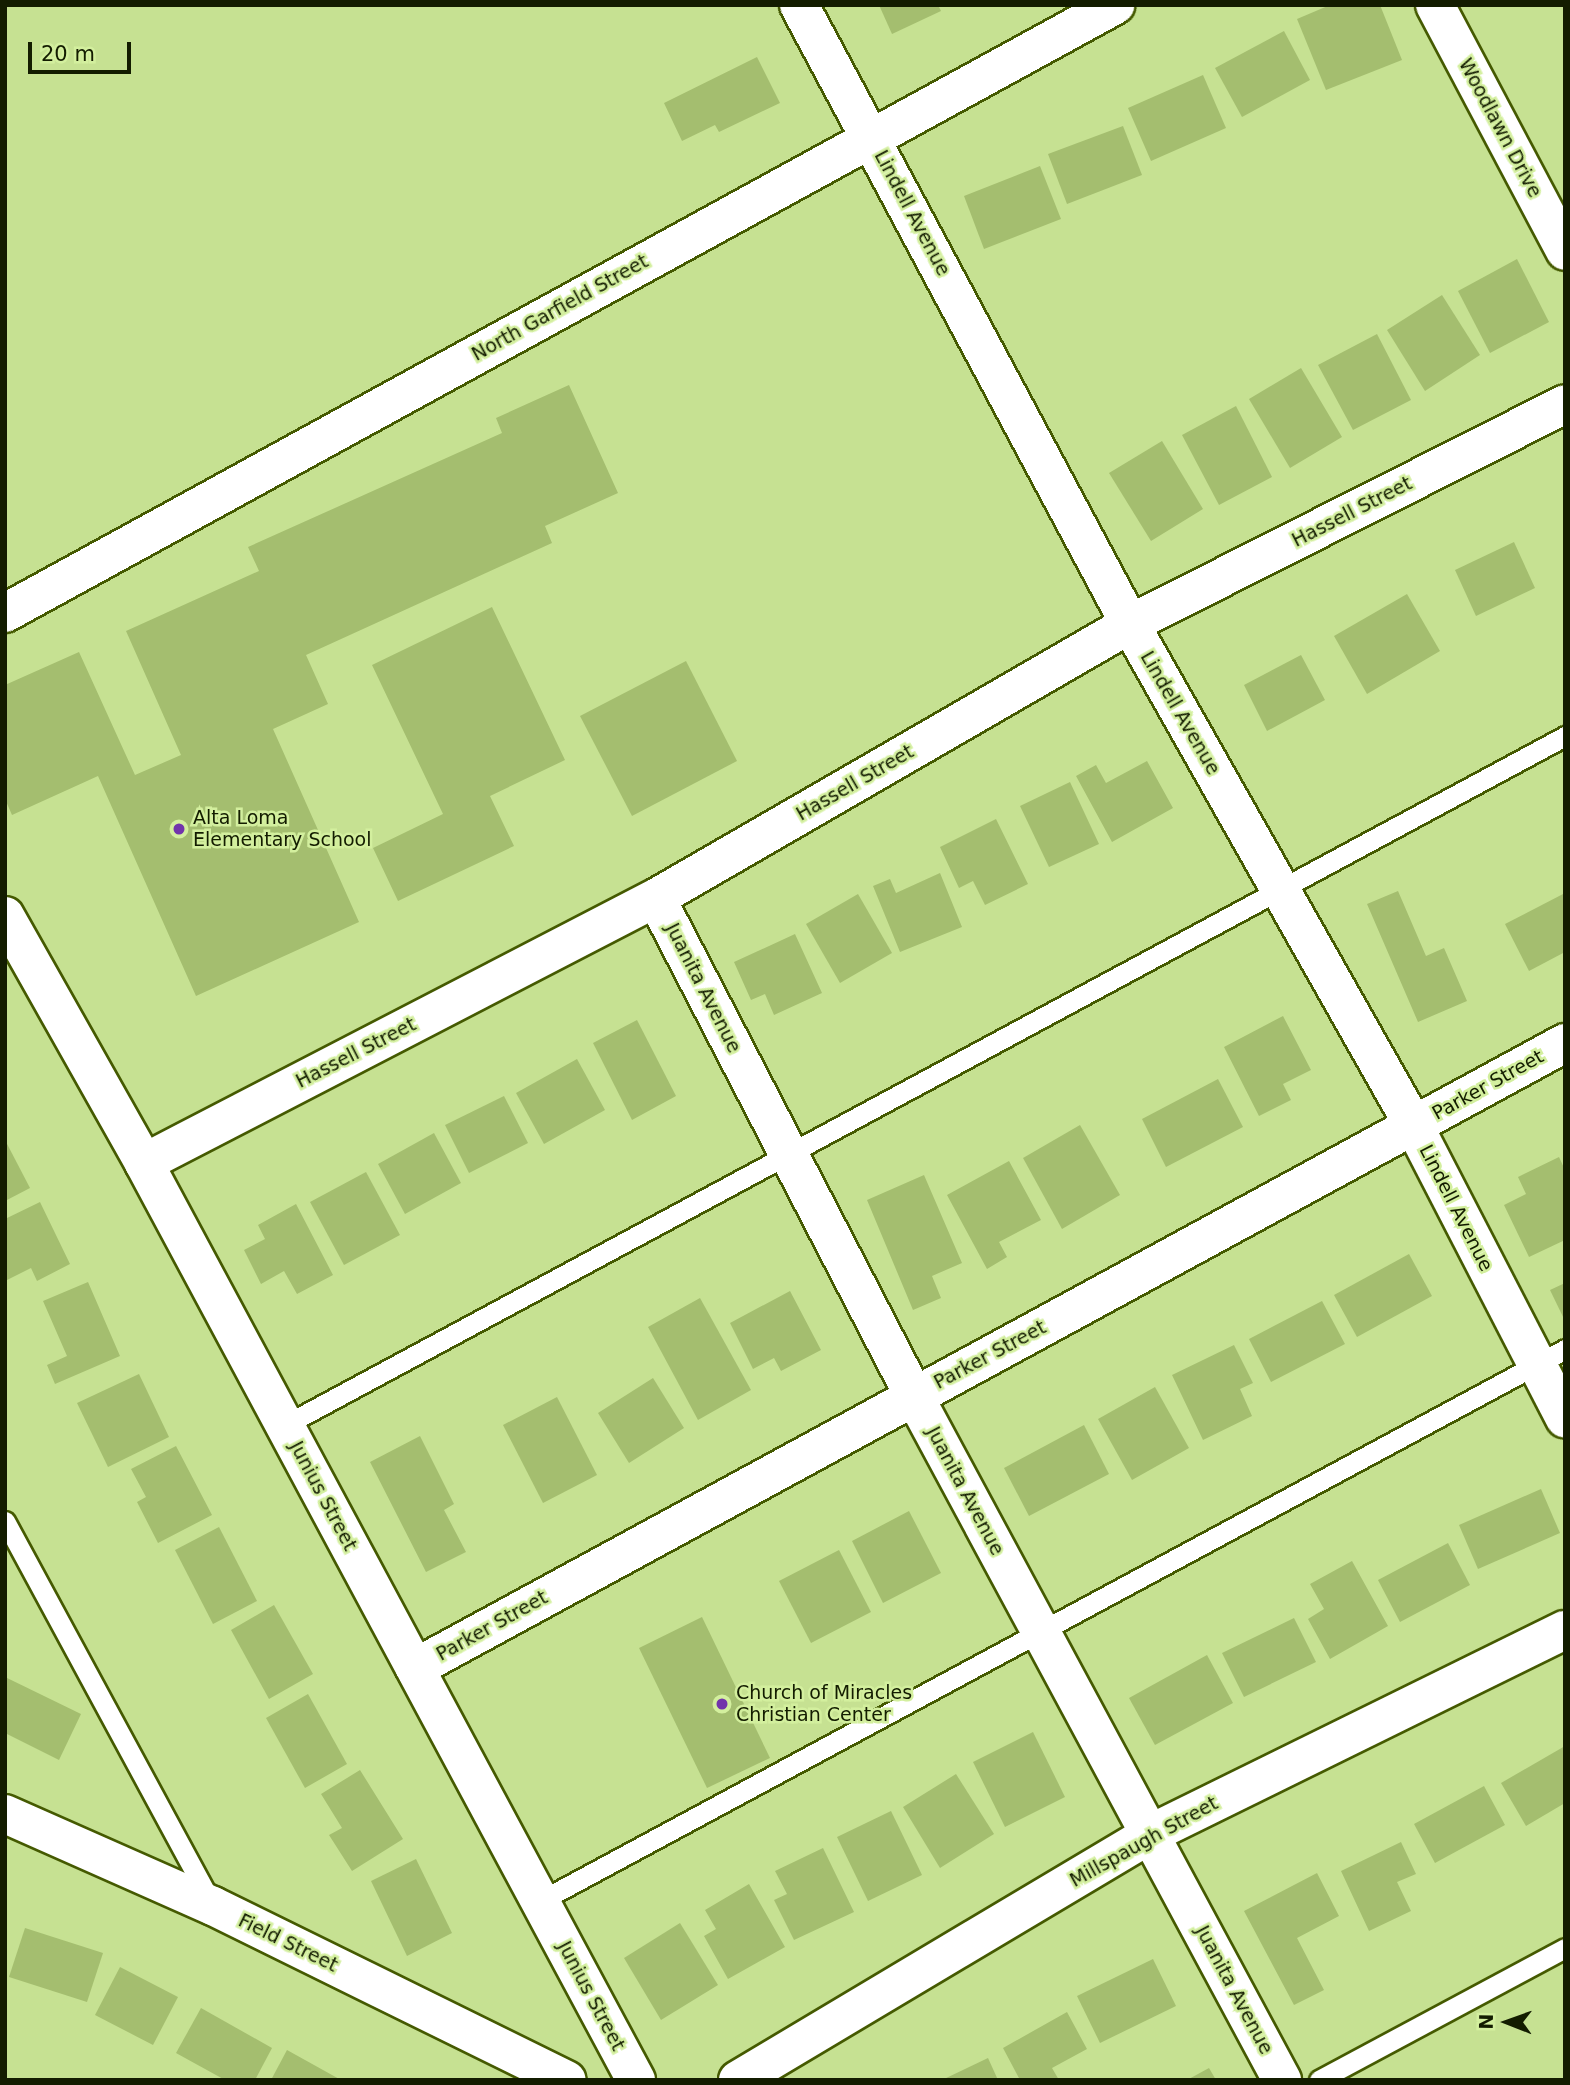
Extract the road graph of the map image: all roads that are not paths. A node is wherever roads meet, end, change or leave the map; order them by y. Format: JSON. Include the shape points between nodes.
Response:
{"nodes":[{"id":1,"x":799,"y":5,"type":"edge"},
{"id":2,"x":1115,"y":5,"type":"edge"},
{"id":3,"x":1435,"y":5,"type":"edge"},
{"id":4,"x":872,"y":137,"type":"junction"},
{"id":5,"x":1565,"y":251,"type":"edge"},
{"id":6,"x":1565,"y":404,"type":"edge"},
{"id":7,"x":5,"y":613,"type":"edge"},
{"id":8,"x":1130,"y":624,"type":"junction"},
{"id":9,"x":1565,"y":736,"type":"edge"},
{"id":10,"x":1280,"y":889,"type":"junction"},
{"id":11,"x":656,"y":898,"type":"junction"},
{"id":12,"x":5,"y":916,"type":"edge"},
{"id":13,"x":1565,"y":1043,"type":"edge"},
{"id":14,"x":1414,"y":1126,"type":"junction"},
{"id":15,"x":788,"y":1154,"type":"junction"},
{"id":16,"x":144,"y":1163,"type":"junction"},
{"id":17,"x":1551,"y":1357,"type":"edge"},
{"id":18,"x":914,"y":1396,"type":"junction"},
{"id":19,"x":1565,"y":1418,"type":"edge"},
{"id":20,"x":285,"y":1424,"type":"junction"},
{"id":21,"x":5,"y":1521,"type":"edge"},
{"id":22,"x":1565,"y":1630,"type":"edge"},
{"id":23,"x":1041,"y":1632,"type":"junction"},
{"id":24,"x":415,"y":1668,"type":"junction"},
{"id":25,"x":5,"y":1814,"type":"edge"},
{"id":26,"x":1150,"y":1834,"type":"junction"},
{"id":27,"x":540,"y":1901,"type":"junction"},
{"id":28,"x":213,"y":1906,"type":"junction"},
{"id":29,"x":1565,"y":1948,"type":"edge"},
{"id":30,"x":566,"y":2080,"type":"edge"},
{"id":31,"x":636,"y":2080,"type":"edge"},
{"id":32,"x":738,"y":2080,"type":"edge"},
{"id":33,"x":1282,"y":2080,"type":"edge"},
{"id":34,"x":1320,"y":2080,"type":"edge"}],
"edges":[{"from":1,"to":4,"type":"street","name":"Lindell Avenue"},
{"from":2,"to":4,"type":"street","name":"North Garfield Street"},
{"from":3,"to":5,"type":"street","name":"Woodlawn Drive"},
{"from":4,"to":7,"type":"street","name":"North Garfield Street"},
{"from":4,"to":8,"type":"street","name":"Lindell Avenue"},
{"from":6,"to":8,"type":"street","name":"Hassell Street"},
{"from":8,"to":10,"type":"street","name":"Lindell Avenue"},
{"from":8,"to":11,"type":"street","name":"Hassell Street"},
{"from":9,"to":10,"type":"lane"},
{"from":10,"to":14,"type":"street","name":"Lindell Avenue"},
{"from":10,"to":15,"type":"lane"},
{"from":11,"to":15,"type":"street","name":"Juanita Avenue"},
{"from":11,"to":16,"type":"street","name":"Hassell Street"},
{"from":12,"to":16,"type":"street","name":"Junius Street"},
{"from":13,"to":14,"type":"street","name":"Parker Street"},
{"from":14,"to":17,"type":"street","name":"Lindell Avenue"},
{"from":14,"to":18,"type":"street","name":"Parker Street"},
{"from":15,"to":18,"type":"street","name":"Juanita Avenue"},
{"from":15,"to":20,"type":"lane"},
{"from":16,"to":20,"type":"street","name":"Junius Street"},
{"from":17,"to":19,"type":"street","name":"Lindell Avenue"},
{"from":17,"to":23,"type":"lane"},
{"from":18,"to":23,"type":"street","name":"Juanita Avenue"},
{"from":18,"to":24,"type":"street","name":"Parker Street"},
{"from":20,"to":24,"type":"street","name":"Junius Street"},
{"from":21,"to":28,"type":"lane"},
{"from":22,"to":26,"type":"street","name":"Millspaugh Street"},
{"from":23,"to":26,"type":"street","name":"Juanita Avenue"},
{"from":23,"to":27,"type":"lane"},
{"from":24,"to":27,"type":"street","name":"Junius Street"},
{"from":25,"to":28,"type":"street","name":"Field Street"},
{"from":26,"to":32,"type":"street","name":"Millspaugh Street"},
{"from":26,"to":33,"type":"street","name":"Juanita Avenue"},
{"from":27,"to":31,"type":"street","name":"Junius Street"},
{"from":28,"to":30,"type":"street","name":"Field Street"},
{"from":29,"to":34,"type":"lane"}]}
